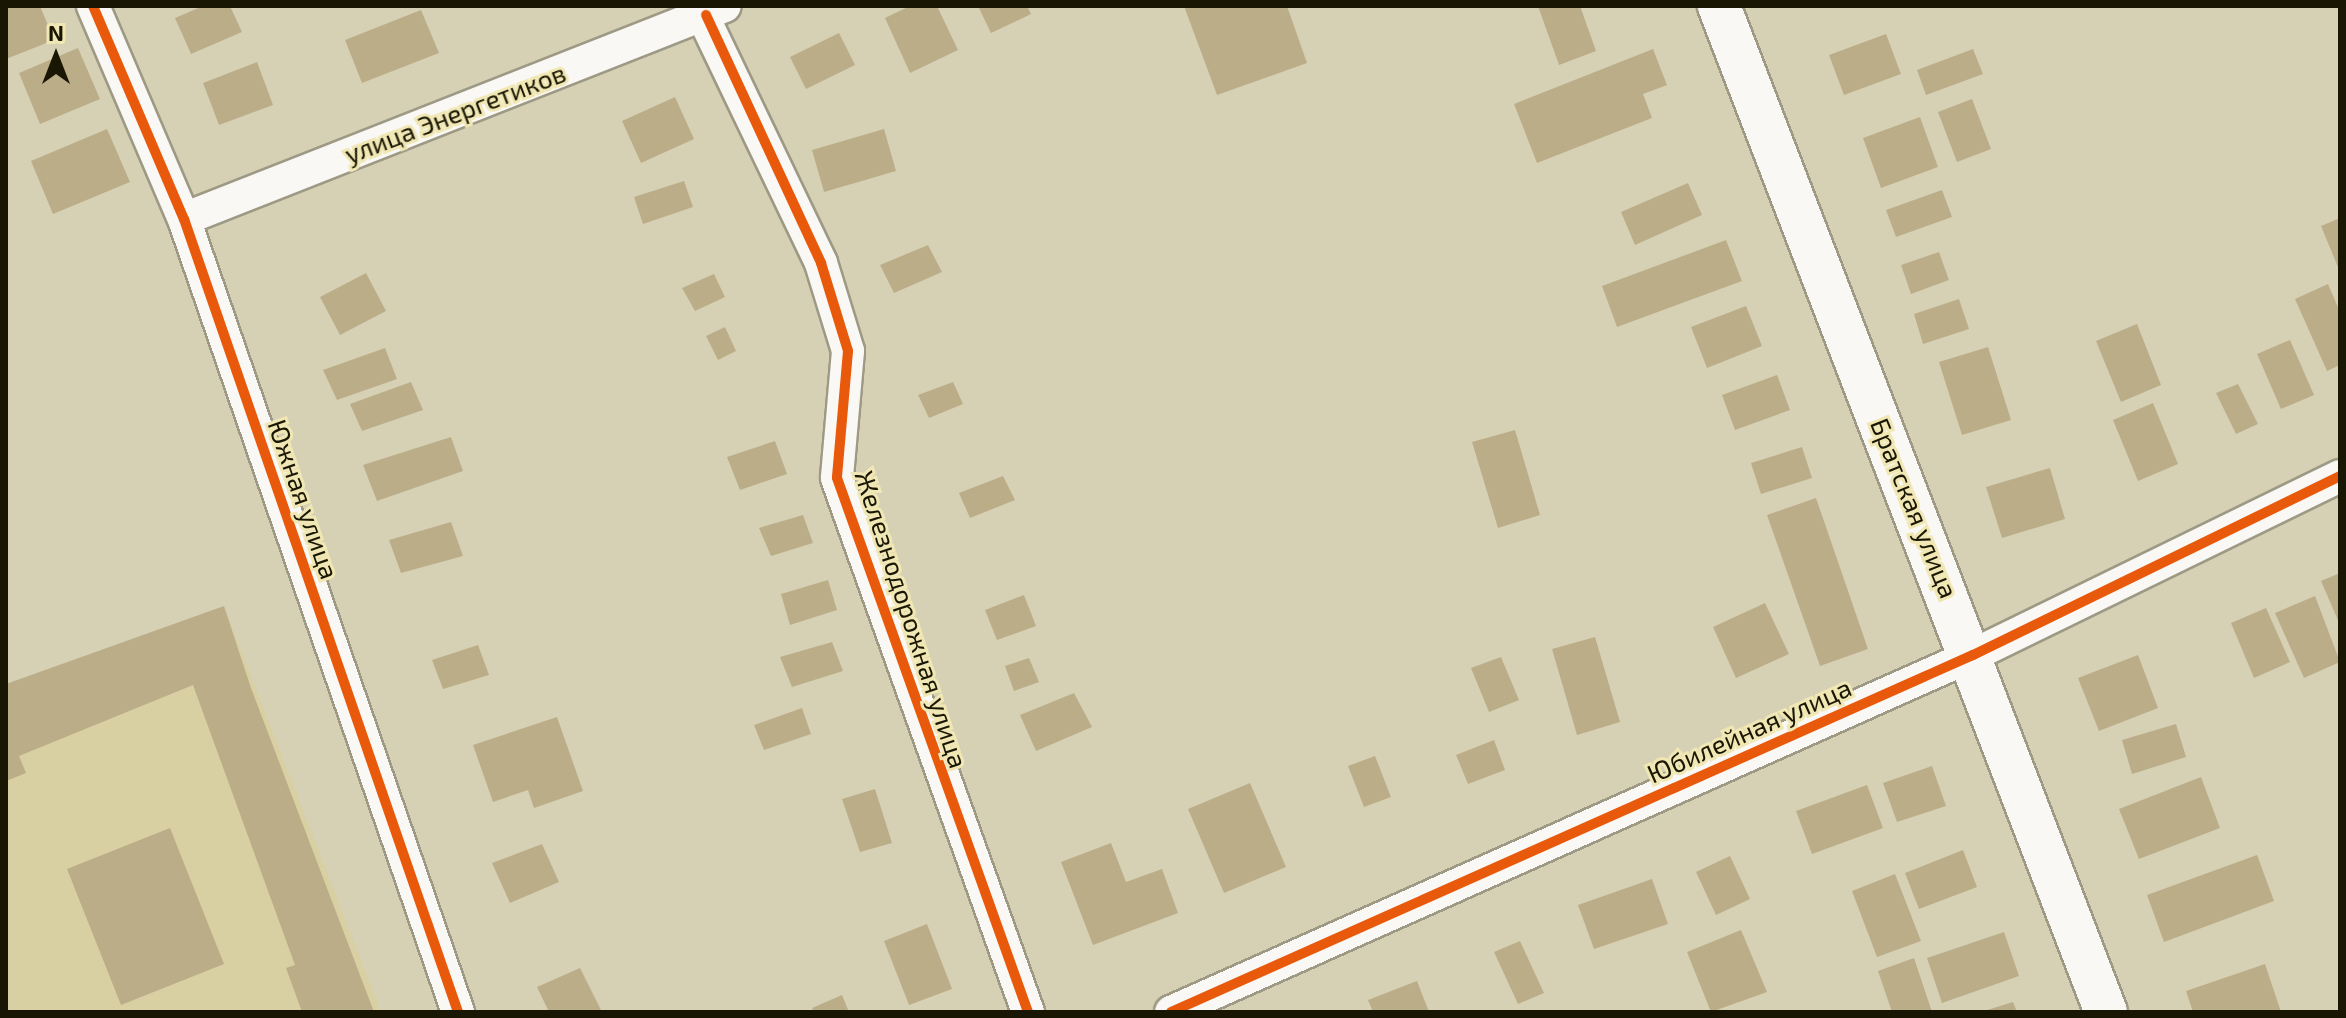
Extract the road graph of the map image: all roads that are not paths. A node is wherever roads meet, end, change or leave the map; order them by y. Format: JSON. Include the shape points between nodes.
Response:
{"nodes":[{"id":1,"x":93,"y":6,"type":"edge"},
{"id":2,"x":1719,"y":6,"type":"edge"},
{"id":3,"x":710,"y":9,"type":"edge"},
{"id":4,"x":184,"y":219,"type":"junction"},
{"id":5,"x":2340,"y":476,"type":"edge"},
{"id":6,"x":1973,"y":655,"type":"junction"},
{"id":7,"x":458,"y":1012,"type":"edge"},
{"id":8,"x":1028,"y":1012,"type":"edge"},
{"id":9,"x":1171,"y":1012,"type":"edge"},
{"id":10,"x":2106,"y":1012,"type":"edge"}],
"edges":[{"from":1,"to":4,"type":"street","name":"Южная улица"},
{"from":2,"to":6,"type":"main road","name":"Братская улица"},
{"from":3,"to":4,"type":"street","name":"улица Энергетиков"},
{"from":3,"to":8,"type":"street","name":"Железнодорожная улица","via":[[821,263],[848,351],[837,478]]},
{"from":4,"to":7,"type":"street","name":"Южная улица"},
{"from":5,"to":6,"type":"street","name":"Юбилейная улица"},
{"from":6,"to":9,"type":"street","name":"Юбилейная улица"},
{"from":6,"to":10,"type":"main road","name":"Братская улица"}]}
